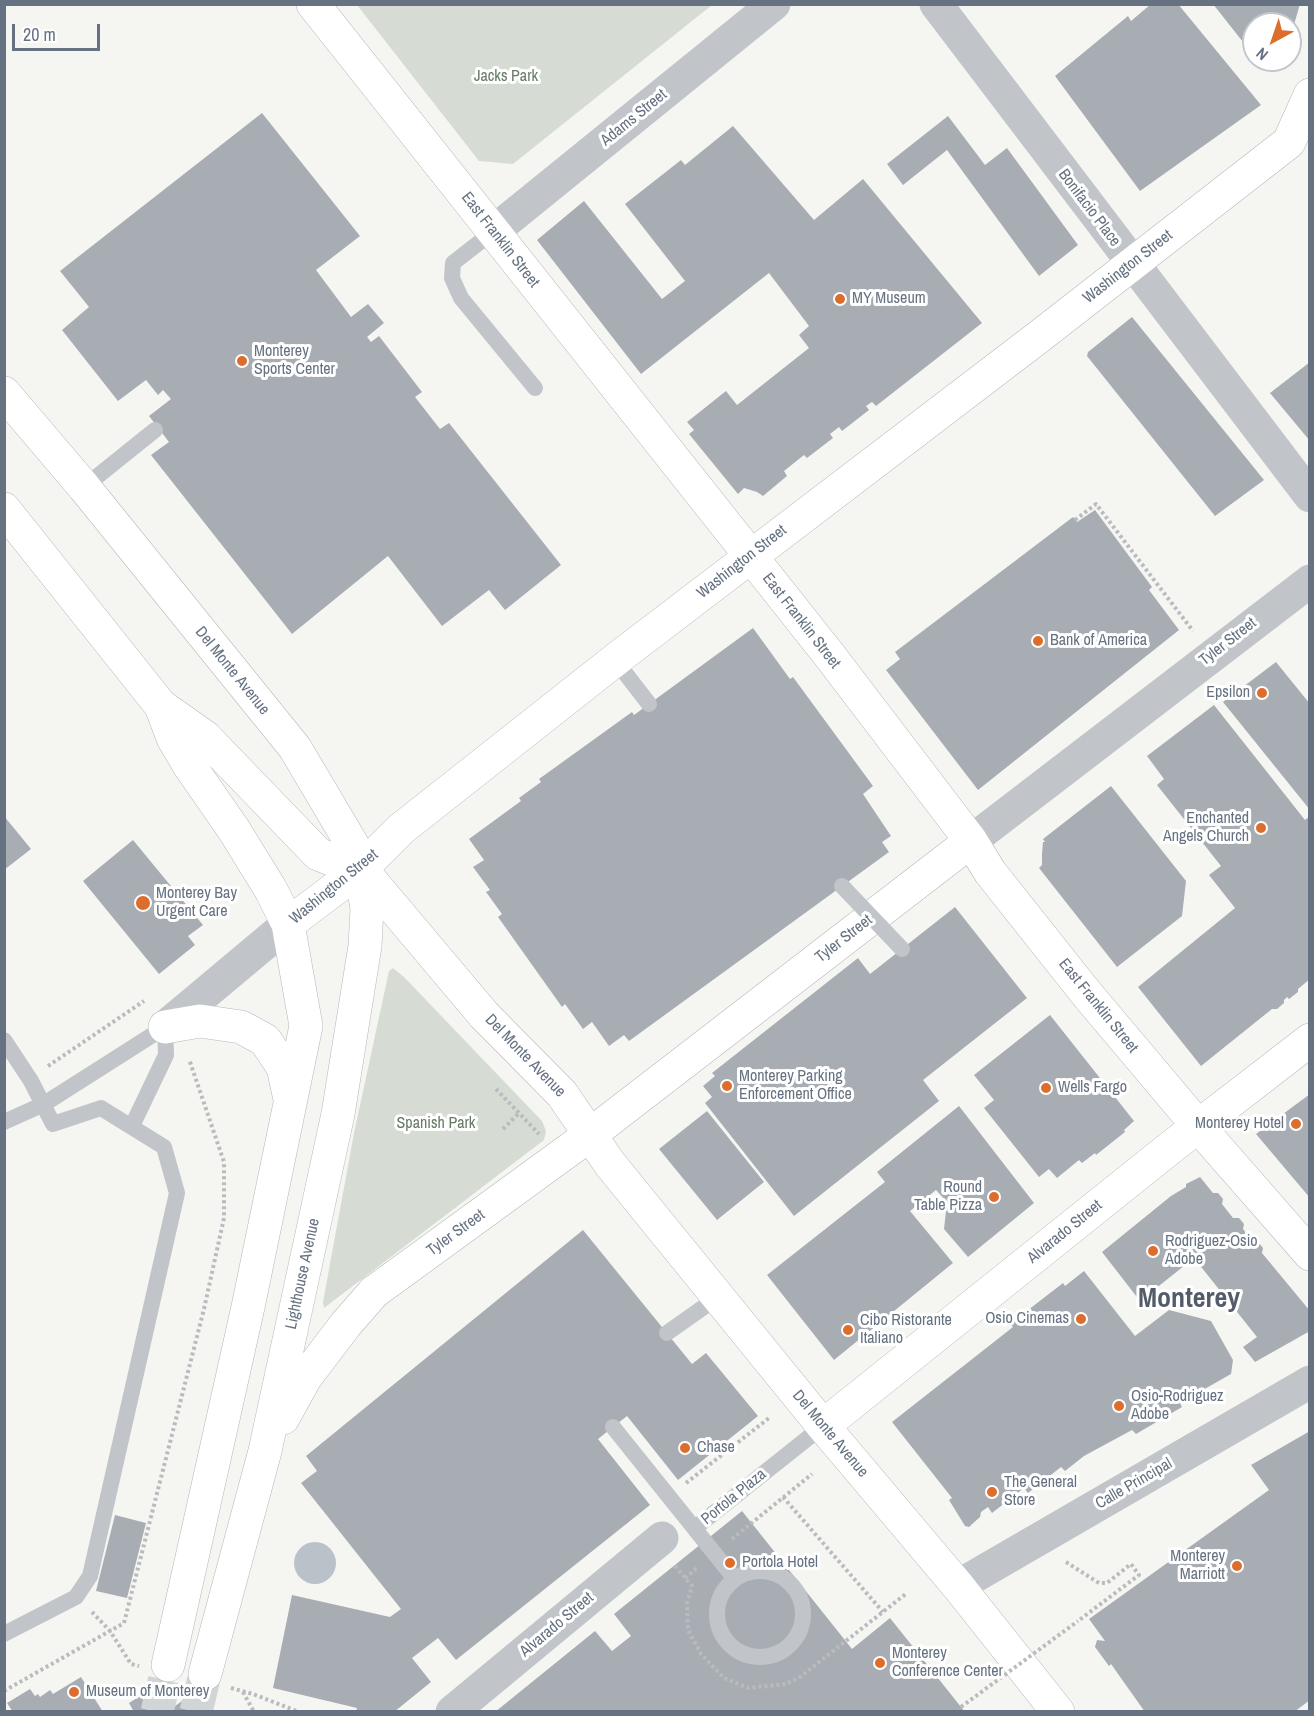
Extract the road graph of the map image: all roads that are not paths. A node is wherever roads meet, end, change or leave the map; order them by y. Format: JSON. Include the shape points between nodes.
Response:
{"nodes":[{"id":1,"x":312,"y":4,"type":"edge"},
{"id":2,"x":774,"y":4,"type":"edge"},
{"id":3,"x":936,"y":4,"type":"edge"},
{"id":4,"x":1310,"y":95,"type":"edge"},
{"id":5,"x":494,"y":231,"type":"junction"},
{"id":6,"x":1132,"y":264,"type":"junction"},
{"id":7,"x":535,"y":388,"type":"dead end"},
{"id":8,"x":4,"y":393,"type":"edge"},
{"id":9,"x":155,"y":430,"type":"dead end"},
{"id":10,"x":84,"y":487,"type":"junction"},
{"id":11,"x":1310,"y":496,"type":"edge"},
{"id":12,"x":4,"y":509,"type":"edge"},
{"id":13,"x":750,"y":556,"type":"junction"},
{"id":14,"x":1310,"y":581,"type":"edge"},
{"id":15,"x":615,"y":660,"type":"junction"},
{"id":16,"x":649,"y":704,"type":"dead end"},
{"id":17,"x":161,"y":706,"type":"junction"},
{"id":18,"x":971,"y":841,"type":"junction"},
{"id":19,"x":361,"y":869,"type":"junction"},
{"id":20,"x":842,"y":886,"type":"dead end"},
{"id":21,"x":288,"y":924,"type":"junction"},
{"id":22,"x":902,"y":949,"type":"dead end"},
{"id":23,"x":165,"y":1026,"type":"junction"},
{"id":24,"x":4,"y":1040,"type":"edge"},
{"id":25,"x":1310,"y":1040,"type":"edge"},
{"id":26,"x":290,"y":1100,"type":"junction"},
{"id":27,"x":44,"y":1104,"type":"junction"},
{"id":28,"x":4,"y":1122,"type":"edge"},
{"id":29,"x":132,"y":1125,"type":"junction"},
{"id":30,"x":1198,"y":1126,"type":"junction"},
{"id":31,"x":591,"y":1134,"type":"junction"},
{"id":32,"x":1310,"y":1254,"type":"edge"},
{"id":33,"x":718,"y":1297,"type":"junction"},
{"id":34,"x":667,"y":1333,"type":"dead end"},
{"id":35,"x":1310,"y":1382,"type":"edge"},
{"id":36,"x":822,"y":1426,"type":"junction"},
{"id":37,"x":613,"y":1427,"type":"dead end"},
{"id":38,"x":265,"y":1451,"type":"junction"},
{"id":39,"x":695,"y":1528,"type":"junction"},
{"id":40,"x":659,"y":1540,"type":"road end"},
{"id":41,"x":735,"y":1579,"type":"junction"},
{"id":42,"x":957,"y":1586,"type":"junction"},
{"id":43,"x":4,"y":1634,"type":"edge"},
{"id":44,"x":168,"y":1665,"type":"tunnel mouth"},
{"id":45,"x":204,"y":1674,"type":"tunnel mouth"},
{"id":46,"x":452,"y":1712,"type":"edge"},
{"id":47,"x":1058,"y":1712,"type":"edge"}],
"edges":[{"from":1,"to":5,"type":"main road","name":"East Franklin Street"},
{"from":2,"to":5,"type":"street","name":"Adams Street"},
{"from":3,"to":6,"type":"street","name":"Bonifacio Place"},
{"from":4,"to":6,"type":"main road","name":"Washington Street","via":[[1289,142]]},
{"from":5,"to":7,"type":"lane","via":[[453,263],[452,278],[461,298]]},
{"from":5,"to":13,"type":"main road","name":"East Franklin Street"},
{"from":6,"to":11,"type":"street","name":"Bonifacio Place"},
{"from":6,"to":13,"type":"main road","name":"Washington Street"},
{"from":8,"to":10,"type":"main road","name":"Del Monte Avenue"},
{"from":9,"to":10,"type":"lane"},
{"from":10,"to":19,"type":"main road","name":"Del Monte Avenue","via":[[295,748],[344,828]]},
{"from":12,"to":17,"type":"main road"},
{"from":13,"to":15,"type":"main road","name":"Washington Street"},
{"from":13,"to":18,"type":"main road","name":"East Franklin Street"},
{"from":14,"to":18,"type":"street","name":"Tyler Street"},
{"from":15,"to":16,"type":"lane"},
{"from":15,"to":19,"type":"main road","name":"Washington Street","via":[[400,829]]},
{"from":17,"to":19,"type":"main road","via":[[205,737],[318,854]]},
{"from":17,"to":21,"type":"main road","via":[[173,738],[241,840]]},
{"from":18,"to":30,"type":"main road","name":"East Franklin Street","via":[[997,881],[1086,993]]},
{"from":18,"to":31,"type":"main road","name":"Tyler Street"},
{"from":19,"to":21,"type":"main road","name":"Washington Street"},
{"from":19,"to":31,"type":"main road","name":"Del Monte Avenue","via":[[484,1015],[562,1094]]},
{"from":19,"to":38,"type":"main road","name":"Lighthouse Avenue","via":[[367,909],[365,946],[338,1114]]},
{"from":20,"to":22,"type":"lane","bridge":true},
{"from":21,"to":23,"type":"street","name":"Washington Street"},
{"from":21,"to":26,"type":"main road","via":[[306,1026]]},
{"from":23,"to":26,"type":"main road","via":[[200,1021],[241,1027],[265,1040],[284,1067]]},
{"from":23,"to":27,"type":"lane"},
{"from":23,"to":29,"type":"lane","via":[[166,1055]]},
{"from":24,"to":27,"type":"lane"},
{"from":25,"to":30,"type":"main road","name":"Alvarado Street"},
{"from":26,"to":44,"type":"main road","via":[[244,1328]]},
{"from":27,"to":28,"type":"lane"},
{"from":27,"to":29,"type":"lane","via":[[53,1124],[101,1108]]},
{"from":29,"to":43,"type":"lane","via":[[164,1147],[177,1193],[90,1576],[76,1597]]},
{"from":30,"to":32,"type":"main road","name":"East Franklin Street"},
{"from":30,"to":36,"type":"main road","name":"Alvarado Street"},
{"from":31,"to":33,"type":"main road","name":"Del Monte Avenue","via":[[610,1164]]},
{"from":31,"to":38,"type":"main road","name":"Tyler Street","via":[[374,1292],[305,1378]]},
{"from":33,"to":34,"type":"lane"},
{"from":33,"to":36,"type":"main road","name":"Del Monte Avenue"},
{"from":35,"to":42,"type":"street","name":"Calle Principal"},
{"from":36,"to":39,"type":"lane","name":"Portola Plaza"},
{"from":36,"to":42,"type":"main road","name":"Del Monte Avenue"},
{"from":37,"to":39,"type":"lane"},
{"from":38,"to":45,"type":"main road","name":"Lighthouse Avenue"},
{"from":39,"to":41,"type":"lane","name":"Portola Plaza"},
{"from":40,"to":46,"type":"street","name":"Alvarado Street"},
{"from":41,"to":41,"type":"lane","via":[[725,1588],[716,1615],[726,1641],[735,1650],[753,1657],[772,1656],[784,1650],[794,1641],[803,1618],[797,1592],[787,1581],[762,1571]]},
{"from":42,"to":47,"type":"main road","name":"Del Monte Avenue"}]}
